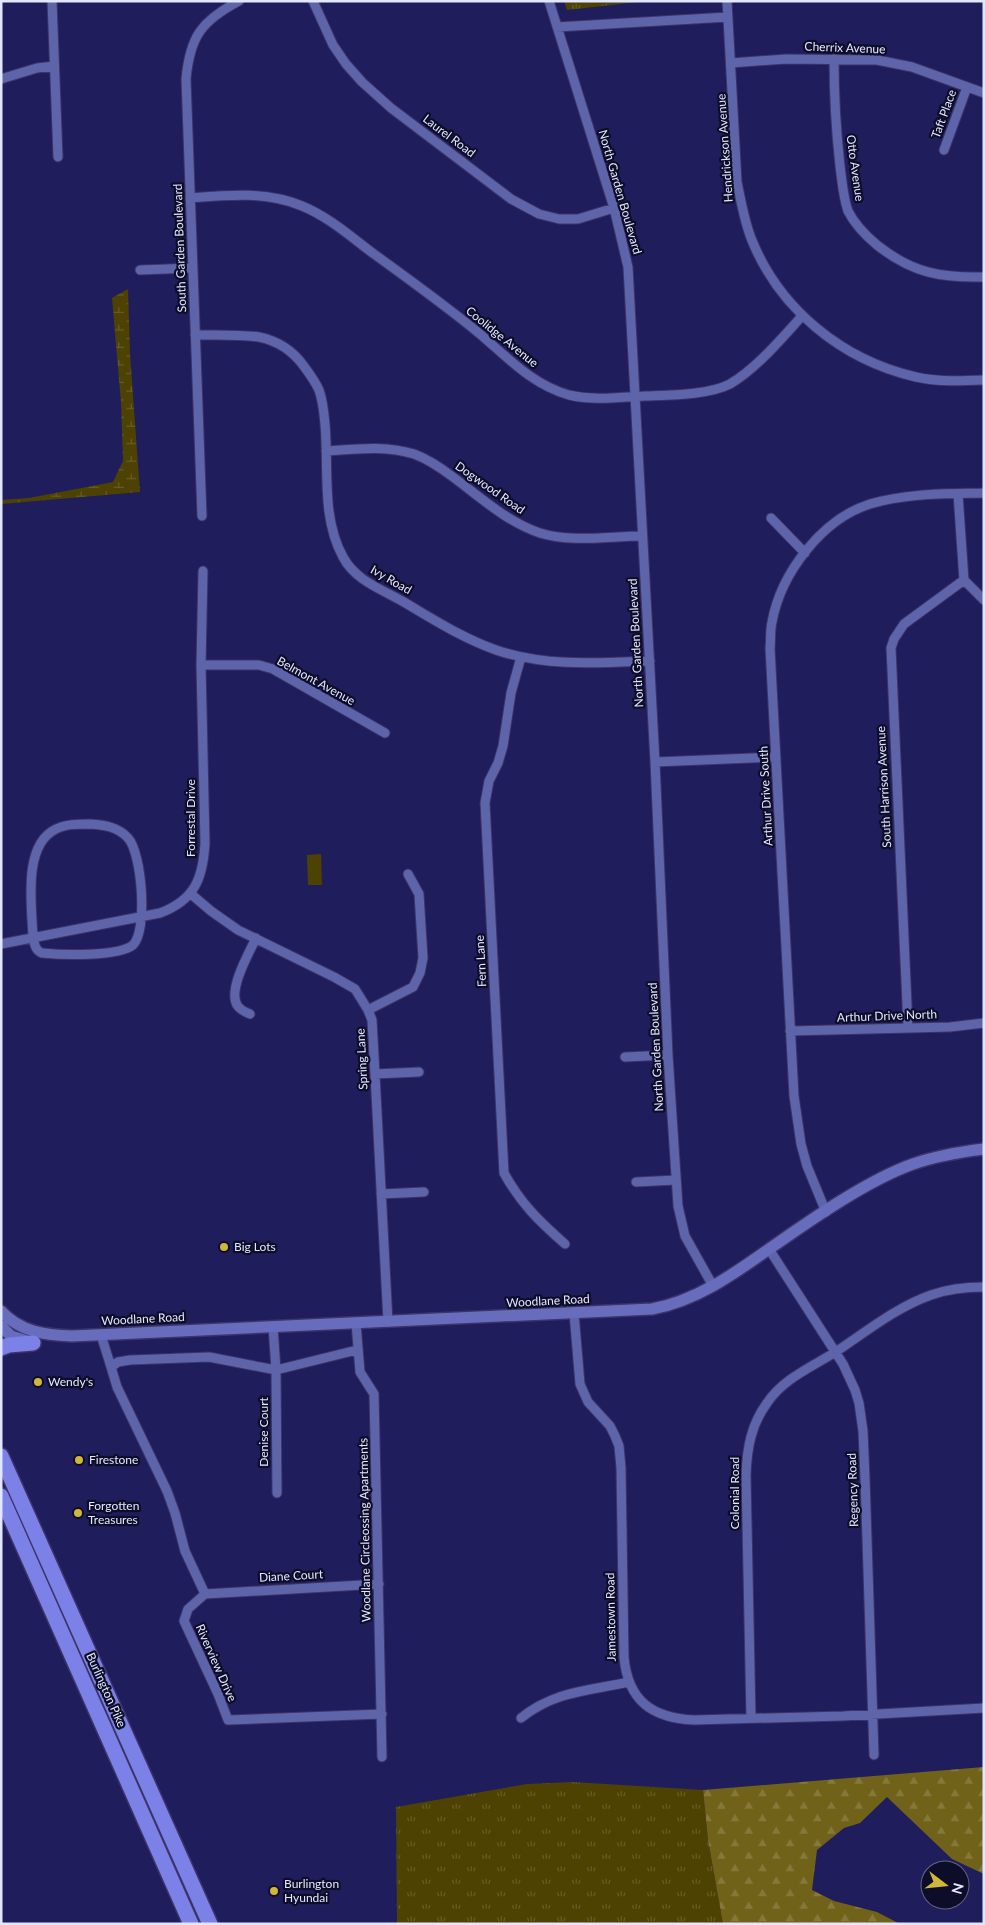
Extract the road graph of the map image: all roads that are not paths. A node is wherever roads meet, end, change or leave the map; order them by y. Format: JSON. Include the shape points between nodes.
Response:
{"nodes":[{"id":1,"x":52,"y":1,"type":"edge"},
{"id":2,"x":239,"y":1,"type":"edge"},
{"id":3,"x":313,"y":1,"type":"edge"},
{"id":4,"x":549,"y":1,"type":"edge"},
{"id":5,"x":727,"y":1,"type":"edge"},
{"id":6,"x":728,"y":17,"type":"junction"},
{"id":7,"x":558,"y":26,"type":"junction"},
{"id":8,"x":834,"y":59,"type":"junction"},
{"id":9,"x":731,"y":63,"type":"junction"},
{"id":10,"x":54,"y":66,"type":"junction"},
{"id":11,"x":1,"y":79,"type":"edge"},
{"id":12,"x":967,"y":87,"type":"junction"},
{"id":13,"x":984,"y":93,"type":"edge"},
{"id":14,"x":944,"y":150,"type":"dead end"},
{"id":15,"x":58,"y":157,"type":"dead end"},
{"id":16,"x":190,"y":198,"type":"junction"},
{"id":17,"x":614,"y":208,"type":"junction"},
{"id":18,"x":193,"y":268,"type":"junction"},
{"id":19,"x":140,"y":270,"type":"dead end"},
{"id":20,"x":984,"y":277,"type":"edge"},
{"id":21,"x":802,"y":316,"type":"junction"},
{"id":22,"x":195,"y":335,"type":"junction"},
{"id":23,"x":984,"y":380,"type":"edge"},
{"id":24,"x":635,"y":397,"type":"junction"},
{"id":25,"x":326,"y":451,"type":"junction"},
{"id":26,"x":984,"y":493,"type":"edge"},
{"id":27,"x":958,"y":494,"type":"junction"},
{"id":28,"x":202,"y":516,"type":"dead end"},
{"id":29,"x":771,"y":518,"type":"dead end"},
{"id":30,"x":642,"y":536,"type":"junction"},
{"id":31,"x":805,"y":553,"type":"junction"},
{"id":32,"x":203,"y":571,"type":"dead end"},
{"id":33,"x":964,"y":580,"type":"junction"},
{"id":34,"x":984,"y":600,"type":"edge"},
{"id":35,"x":522,"y":657,"type":"junction"},
{"id":36,"x":650,"y":661,"type":"junction"},
{"id":37,"x":201,"y":666,"type":"junction"},
{"id":38,"x":385,"y":733,"type":"dead end"},
{"id":39,"x":776,"y":756,"type":"junction"},
{"id":40,"x":655,"y":762,"type":"junction"},
{"id":41,"x":408,"y":874,"type":"dead end"},
{"id":42,"x":191,"y":894,"type":"junction"},
{"id":43,"x":142,"y":917,"type":"junction"},
{"id":44,"x":33,"y":938,"type":"junction"},
{"id":45,"x":256,"y":938,"type":"junction"},
{"id":46,"x":1,"y":944,"type":"edge"},
{"id":47,"x":368,"y":1010,"type":"junction"},
{"id":48,"x":250,"y":1014,"type":"dead end"},
{"id":49,"x":984,"y":1023,"type":"edge"},
{"id":50,"x":908,"y":1027,"type":"junction"},
{"id":51,"x":790,"y":1031,"type":"junction"},
{"id":52,"x":668,"y":1055,"type":"junction"},
{"id":53,"x":625,"y":1056,"type":"dead end"},
{"id":54,"x":419,"y":1072,"type":"dead end"},
{"id":55,"x":375,"y":1074,"type":"junction"},
{"id":56,"x":984,"y":1149,"type":"edge"},
{"id":57,"x":676,"y":1180,"type":"junction"},
{"id":58,"x":636,"y":1182,"type":"dead end"},
{"id":59,"x":424,"y":1192,"type":"dead end"},
{"id":60,"x":381,"y":1194,"type":"junction"},
{"id":61,"x":826,"y":1212,"type":"junction"},
{"id":62,"x":565,"y":1244,"type":"dead end"},
{"id":63,"x":769,"y":1249,"type":"junction"},
{"id":64,"x":712,"y":1286,"type":"junction"},
{"id":65,"x":984,"y":1287,"type":"edge"},
{"id":66,"x":1,"y":1311,"type":"edge"},
{"id":67,"x":574,"y":1313,"type":"junction"},
{"id":68,"x":388,"y":1322,"type":"junction"},
{"id":69,"x":356,"y":1323,"type":"junction"},
{"id":70,"x":1,"y":1326,"type":"edge"},
{"id":71,"x":273,"y":1327,"type":"junction"},
{"id":72,"x":101,"y":1335,"type":"junction"},
{"id":73,"x":72,"y":1336,"type":"junction"},
{"id":74,"x":33,"y":1343,"type":"junction"},
{"id":75,"x":1,"y":1348,"type":"edge"},
{"id":76,"x":357,"y":1350,"type":"junction"},
{"id":77,"x":835,"y":1352,"type":"junction"},
{"id":78,"x":111,"y":1367,"type":"junction"},
{"id":79,"x":276,"y":1370,"type":"junction"},
{"id":80,"x":1,"y":1456,"type":"edge"},
{"id":81,"x":277,"y":1493,"type":"dead end"},
{"id":82,"x":1,"y":1496,"type":"edge"},
{"id":83,"x":379,"y":1584,"type":"junction"},
{"id":84,"x":205,"y":1594,"type":"junction"},
{"id":85,"x":629,"y":1682,"type":"junction"},
{"id":86,"x":984,"y":1708,"type":"edge"},
{"id":87,"x":873,"y":1713,"type":"junction"},
{"id":88,"x":382,"y":1714,"type":"junction"},
{"id":89,"x":521,"y":1718,"type":"dead end"},
{"id":90,"x":751,"y":1718,"type":"junction"},
{"id":91,"x":874,"y":1755,"type":"dead end"},
{"id":92,"x":382,"y":1757,"type":"dead end"},
{"id":93,"x":191,"y":1924,"type":"edge"},
{"id":94,"x":210,"y":1924,"type":"edge"}],
"edges":[{"from":1,"to":10,"type":"street"},
{"from":2,"to":16,"type":"street","name":"South Garden Boulevard","via":[[204,26],[188,59]]},
{"from":3,"to":17,"type":"street","name":"Laurel Road","via":[[333,45],[362,82],[511,200],[558,219],[578,219]]},
{"from":4,"to":7,"type":"street","name":"North Garden Boulevard"},
{"from":5,"to":6,"type":"street","name":"Hendrickson Avenue"},
{"from":6,"to":7,"type":"street"},
{"from":6,"to":9,"type":"street","name":"Hendrickson Avenue"},
{"from":7,"to":17,"type":"street","name":"North Garden Boulevard"},
{"from":8,"to":9,"type":"street","name":"Cherrix Avenue"},
{"from":8,"to":12,"type":"street","name":"Cherrix Avenue","via":[[895,63]]},
{"from":8,"to":20,"type":"street","name":"Otto Avenue","via":[[834,104],[840,164],[845,203],[853,220],[888,254],[915,269],[944,277]]},
{"from":9,"to":21,"type":"street","name":"Hendrickson Avenue","via":[[742,208],[762,261],[774,282]]},
{"from":10,"to":11,"type":"street"},
{"from":10,"to":15,"type":"street"},
{"from":12,"to":13,"type":"street","name":"Cherrix Avenue"},
{"from":12,"to":14,"type":"street","name":"Taft Place"},
{"from":16,"to":18,"type":"street","name":"South Garden Boulevard"},
{"from":16,"to":24,"type":"street","name":"Coolidge Avenue","via":[[262,196],[307,208],[338,226],[408,278],[544,385],[581,397]]},
{"from":17,"to":24,"type":"street","name":"North Garden Boulevard","via":[[630,282]]},
{"from":18,"to":19,"type":"street"},
{"from":18,"to":22,"type":"street","name":"South Garden Boulevard"},
{"from":21,"to":23,"type":"street","name":"Hendrickson Avenue","via":[[853,354],[884,368],[917,377]]},
{"from":21,"to":24,"type":"street","name":"Coolidge Avenue","via":[[756,364],[730,384],[699,392]]},
{"from":22,"to":25,"type":"street","name":"Ivy Road","via":[[259,338],[280,344],[296,356],[320,392]]},
{"from":22,"to":28,"type":"street","name":"South Garden Boulevard"},
{"from":24,"to":30,"type":"street","name":"North Garden Boulevard"},
{"from":25,"to":30,"type":"street","name":"Dogwood Road","via":[[383,449],[423,457],[510,519],[550,536]]},
{"from":25,"to":35,"type":"street","name":"Ivy Road","via":[[332,530],[343,558],[356,574],[456,632],[496,650]]},
{"from":26,"to":27,"type":"street"},
{"from":27,"to":31,"type":"street","name":"Arthur Drive South","via":[[914,496],[868,505],[838,520]]},
{"from":27,"to":33,"type":"street"},
{"from":29,"to":31,"type":"street"},
{"from":30,"to":36,"type":"street","name":"North Garden Boulevard"},
{"from":31,"to":39,"type":"street","name":"Arthur Drive South","via":[[787,578],[772,624],[770,648]]},
{"from":32,"to":37,"type":"street","name":"Forrestal Drive"},
{"from":33,"to":34,"type":"street"},
{"from":33,"to":50,"type":"street","name":"South Harrison Avenue","via":[[904,624],[891,648]]},
{"from":35,"to":36,"type":"street","name":"Ivy Road","via":[[564,663]]},
{"from":35,"to":62,"type":"street","name":"Fern Lane","via":[[486,803],[504,1173],[530,1213]]},
{"from":36,"to":40,"type":"street","name":"North Garden Boulevard"},
{"from":37,"to":38,"type":"street","name":"Belmont Avenue","via":[[259,665],[272,669]]},
{"from":37,"to":42,"type":"street","name":"Forrestal Drive","via":[[205,843],[201,874]]},
{"from":39,"to":40,"type":"street"},
{"from":39,"to":51,"type":"street","name":"Arthur Drive South"},
{"from":40,"to":52,"type":"street","name":"North Garden Boulevard"},
{"from":41,"to":47,"type":"street","via":[[418,894],[423,958],[420,973],[413,986]]},
{"from":42,"to":43,"type":"street","name":"Forrestal Drive","via":[[171,909]]},
{"from":42,"to":45,"type":"street","name":"Spring Lane","via":[[238,930]]},
{"from":43,"to":44,"type":"street","name":"Forrestal Drive"},
{"from":43,"to":44,"type":"street","via":[[137,939],[121,951],[42,953],[35,947]]},
{"from":43,"to":44,"type":"street","via":[[137,853],[129,839],[108,826],[71,825],[53,830],[36,850],[32,877]]},
{"from":44,"to":46,"type":"street","name":"Forrestal Drive"},
{"from":45,"to":47,"type":"street","name":"Spring Lane","via":[[355,989]]},
{"from":45,"to":48,"type":"street","via":[[236,989],[237,1005]]},
{"from":47,"to":55,"type":"street","name":"Spring Lane","via":[[372,1020]]},
{"from":49,"to":50,"type":"street","name":"Arthur Drive North"},
{"from":50,"to":51,"type":"street","name":"Arthur Drive North"},
{"from":51,"to":61,"type":"street","name":"Arthur Drive South","via":[[801,1144]]},
{"from":52,"to":53,"type":"street"},
{"from":52,"to":57,"type":"street","name":"North Garden Boulevard"},
{"from":54,"to":55,"type":"street"},
{"from":55,"to":60,"type":"street","name":"Spring Lane"},
{"from":56,"to":61,"type":"street","name":"Woodlane Road","via":[[911,1165]]},
{"from":57,"to":58,"type":"street"},
{"from":57,"to":64,"type":"street","name":"North Garden Boulevard","via":[[685,1236]]},
{"from":59,"to":60,"type":"street"},
{"from":60,"to":68,"type":"street","name":"Spring Lane"},
{"from":61,"to":63,"type":"street","name":"Woodlane Road"},
{"from":63,"to":64,"type":"street","name":"Woodlane Road"},
{"from":63,"to":77,"type":"street","name":"Regency Road"},
{"from":64,"to":67,"type":"street","name":"Woodlane Road","via":[[669,1306]]},
{"from":65,"to":77,"type":"street","name":"Colonial Road","via":[[948,1290],[922,1298]]},
{"from":66,"to":73,"type":"street","name":"Woodlane Road","via":[[27,1330]]},
{"from":67,"to":68,"type":"street","name":"Woodlane Road"},
{"from":67,"to":85,"type":"street","name":"Jamestown Road","via":[[580,1384],[588,1402],[610,1426],[619,1446],[624,1657]]},
{"from":68,"to":69,"type":"street","name":"Woodlane Road"},
{"from":69,"to":71,"type":"street","name":"Woodlane Road"},
{"from":69,"to":76,"type":"street","name":"Woodlane Circleossing Apartments"},
{"from":70,"to":74,"type":"street","name":"Woodlane Road","via":[[11,1336]]},
{"from":71,"to":72,"type":"street","name":"Woodlane Road"},
{"from":71,"to":79,"type":"street","name":"Denise Court"},
{"from":72,"to":73,"type":"street","name":"Woodlane Road"},
{"from":72,"to":78,"type":"street"},
{"from":73,"to":74,"type":"street","name":"Woodlane Road"},
{"from":74,"to":75,"type":"highway"},
{"from":76,"to":79,"type":"street"},
{"from":76,"to":83,"type":"street","name":"Woodlane Circleossing Apartments","via":[[360,1372],[374,1394]]},
{"from":77,"to":87,"type":"street","name":"Regency Road","via":[[855,1390],[862,1416]]},
{"from":77,"to":90,"type":"street","name":"Colonial Road","via":[[780,1388],[758,1417],[751,1434],[746,1474]]},
{"from":78,"to":79,"type":"street","via":[[130,1360],[209,1357]]},
{"from":78,"to":84,"type":"street","via":[[117,1387],[167,1491],[185,1551]]},
{"from":79,"to":81,"type":"street","name":"Denise Court"},
{"from":80,"to":94,"type":"highway","name":"Burlington Pike"},
{"from":82,"to":93,"type":"highway","name":"Burlington Pike"},
{"from":83,"to":84,"type":"street","name":"Diane Court"},
{"from":83,"to":88,"type":"street","name":"Woodlane Circleossing Apartments"},
{"from":84,"to":88,"type":"street","name":"Riverview Drive","via":[[188,1609],[184,1622],[228,1720]]},
{"from":85,"to":89,"type":"street","via":[[554,1698]]},
{"from":85,"to":90,"type":"street","name":"Jamestown Road","via":[[642,1701],[661,1715],[694,1720]]},
{"from":86,"to":87,"type":"street","name":"Jamestown Road"},
{"from":87,"to":90,"type":"street","name":"Jamestown Road"},
{"from":87,"to":91,"type":"street","name":"Regency Road"},
{"from":88,"to":92,"type":"street","name":"Woodlane Circleossing Apartments"}]}
